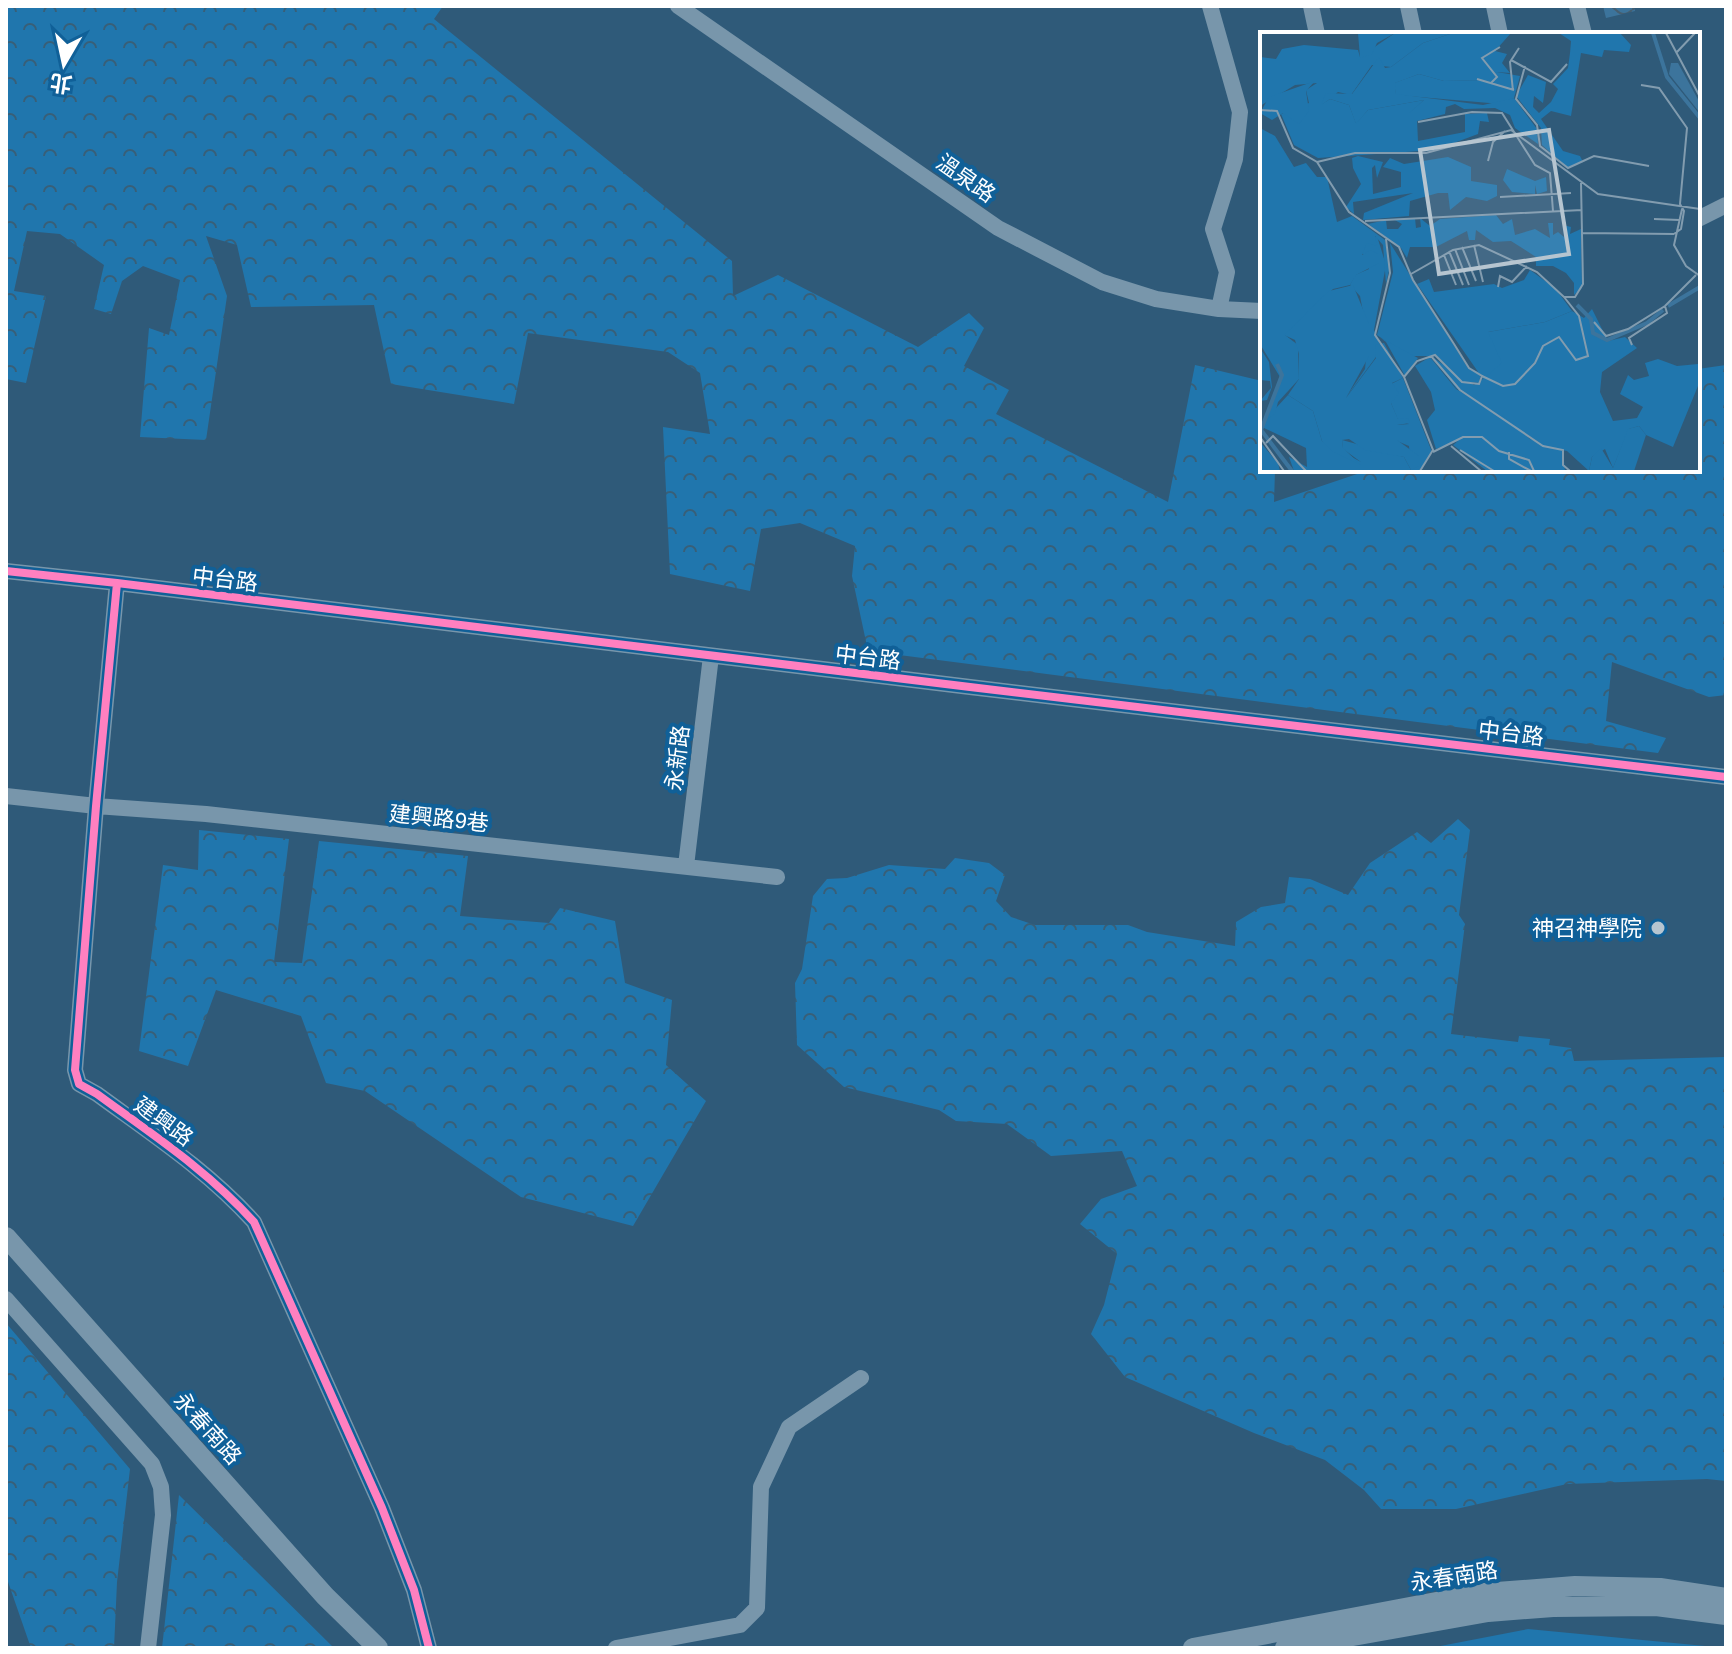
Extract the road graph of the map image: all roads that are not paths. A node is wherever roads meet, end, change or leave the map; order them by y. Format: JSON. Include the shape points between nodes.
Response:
{"nodes":[{"id":1,"x":678,"y":6,"type":"edge"},
{"id":2,"x":1210,"y":6,"type":"edge"},
{"id":3,"x":1311,"y":6,"type":"edge"},
{"id":4,"x":1408,"y":6,"type":"edge"},
{"id":5,"x":1494,"y":6,"type":"edge"},
{"id":6,"x":1577,"y":6,"type":"edge"},
{"id":7,"x":1317,"y":32,"type":"edge"},
{"id":8,"x":1414,"y":32,"type":"edge"},
{"id":9,"x":1500,"y":32,"type":"edge"},
{"id":10,"x":1584,"y":32,"type":"edge"},
{"id":11,"x":1726,"y":205,"type":"edge"},
{"id":12,"x":1700,"y":218,"type":"edge"},
{"id":13,"x":1219,"y":309,"type":"junction"},
{"id":14,"x":1260,"y":311,"type":"edge"},
{"id":15,"x":6,"y":571,"type":"edge"},
{"id":16,"x":117,"y":583,"type":"junction"},
{"id":17,"x":711,"y":656,"type":"junction"},
{"id":18,"x":1726,"y":777,"type":"edge"},
{"id":19,"x":6,"y":796,"type":"edge"},
{"id":20,"x":96,"y":806,"type":"junction"},
{"id":21,"x":686,"y":866,"type":"junction"},
{"id":22,"x":777,"y":877,"type":"dead end"},
{"id":23,"x":6,"y":1237,"type":"edge"},
{"id":24,"x":6,"y":1299,"type":"edge"},
{"id":25,"x":861,"y":1378,"type":"dead end"},
{"id":26,"x":1658,"y":1597,"type":"junction"},
{"id":27,"x":1726,"y":1598,"type":"edge"},
{"id":28,"x":1486,"y":1602,"type":"junction"},
{"id":29,"x":1726,"y":1615,"type":"edge"},
{"id":30,"x":148,"y":1648,"type":"edge"},
{"id":31,"x":378,"y":1648,"type":"edge"},
{"id":32,"x":429,"y":1648,"type":"edge"},
{"id":33,"x":616,"y":1648,"type":"edge"},
{"id":34,"x":1193,"y":1648,"type":"edge"},
{"id":35,"x":1285,"y":1648,"type":"edge"}],
"edges":[{"from":1,"to":13,"type":"street","name":"溫泉路","via":[[998,228],[1102,282],[1156,299]]},
{"from":2,"to":13,"type":"street","via":[[1240,112],[1235,159],[1213,229],[1227,272]]},
{"from":3,"to":7,"type":"street"},
{"from":4,"to":8,"type":"street"},
{"from":5,"to":9,"type":"street"},
{"from":6,"to":10,"type":"street"},
{"from":11,"to":12,"type":"street"},
{"from":13,"to":14,"type":"street","name":"溫泉路"},
{"from":15,"to":16,"type":"street","name":"中台路"},
{"from":16,"to":17,"type":"street","name":"中台路"},
{"from":16,"to":20,"type":"street","name":"建興路"},
{"from":17,"to":18,"type":"street","name":"中台路"},
{"from":17,"to":21,"type":"street","name":"永新路"},
{"from":19,"to":20,"type":"street","name":"建興路9巷"},
{"from":20,"to":21,"type":"street","name":"建興路9巷"},
{"from":20,"to":32,"type":"street","name":"建興路","via":[[75,1070],[79,1084],[205,1173],[254,1222],[382,1508],[414,1590]]},
{"from":21,"to":22,"type":"street","name":"建興路9巷"},
{"from":23,"to":31,"type":"street","name":"永春南路","via":[[325,1596]]},
{"from":24,"to":30,"type":"street","via":[[152,1464],[163,1515]]},
{"from":25,"to":33,"type":"street","via":[[789,1427],[761,1487],[757,1608],[740,1625]]},
{"from":26,"to":27,"type":"street","name":"永春南路"},
{"from":26,"to":28,"type":"street","name":"永春南路","via":[[1553,1607]]},
{"from":26,"to":29,"type":"street","name":"永春南路"},
{"from":28,"to":34,"type":"street","name":"永春南路"},
{"from":28,"to":35,"type":"street","name":"永春南路"}]}
